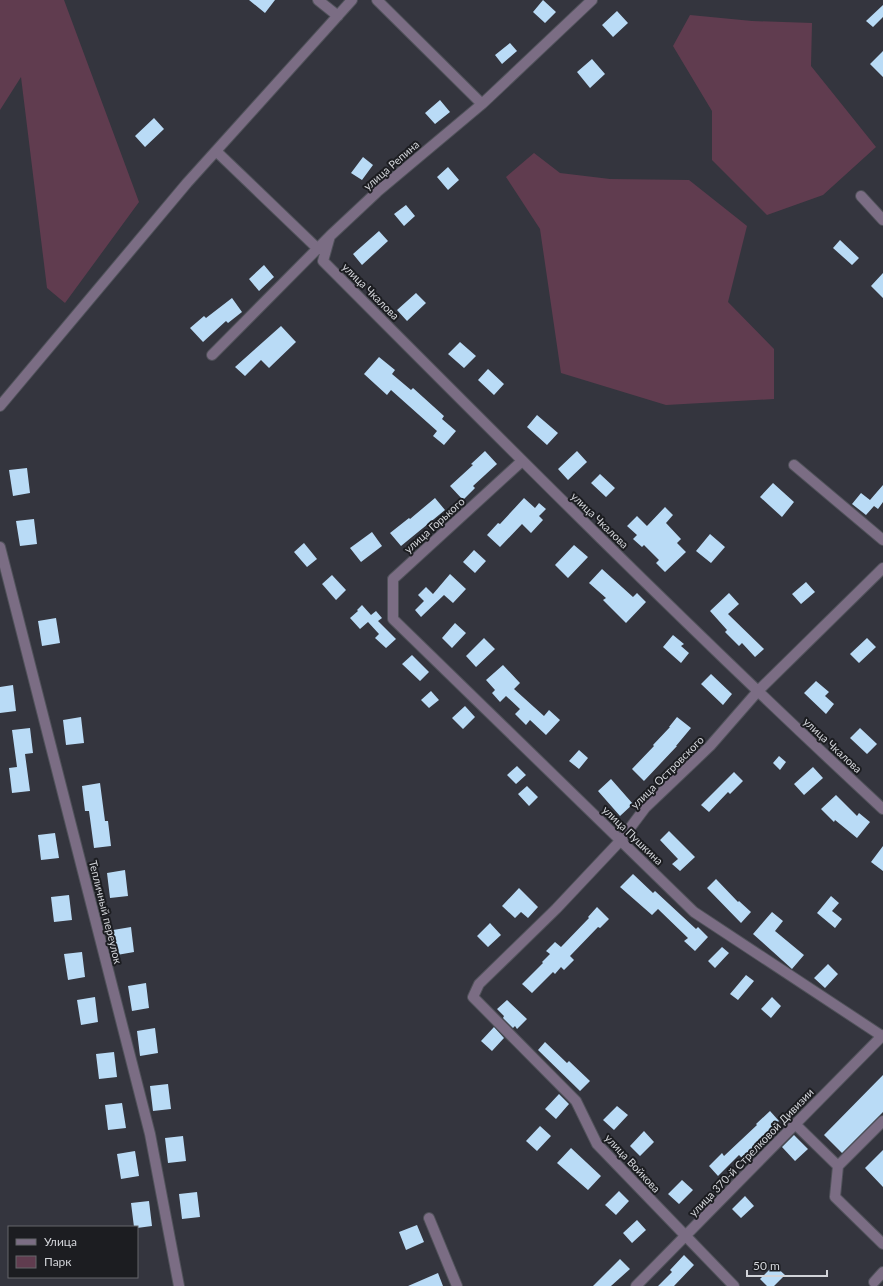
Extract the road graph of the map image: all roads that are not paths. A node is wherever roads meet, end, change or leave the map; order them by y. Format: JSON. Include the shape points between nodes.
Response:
{"nodes":[{"id":1,"x":318,"y":0,"type":"edge"},
{"id":2,"x":352,"y":0,"type":"edge"},
{"id":3,"x":377,"y":0,"type":"edge"},
{"id":4,"x":592,"y":0,"type":"edge"},
{"id":5,"x":338,"y":16,"type":"junction"},
{"id":6,"x":482,"y":104,"type":"junction"},
{"id":7,"x":216,"y":151,"type":"junction"},
{"id":8,"x":861,"y":196,"type":"dead end"},
{"id":9,"x":883,"y":220,"type":"edge"},
{"id":10,"x":330,"y":236,"type":"junction"},
{"id":11,"x":318,"y":249,"type":"junction"},
{"id":12,"x":212,"y":355,"type":"dead end"},
{"id":13,"x":0,"y":406,"type":"edge"},
{"id":14,"x":522,"y":461,"type":"junction"},
{"id":15,"x":794,"y":464,"type":"dead end"},
{"id":16,"x":883,"y":540,"type":"edge"},
{"id":17,"x":0,"y":547,"type":"edge"},
{"id":18,"x":883,"y":568,"type":"edge"},
{"id":19,"x":393,"y":619,"type":"joint"},
{"id":20,"x":758,"y":691,"type":"junction"},
{"id":21,"x":883,"y":809,"type":"edge"},
{"id":22,"x":621,"y":840,"type":"junction"},
{"id":23,"x":473,"y":997,"type":"joint"},
{"id":24,"x":883,"y":1035,"type":"edge"},
{"id":25,"x":795,"y":1124,"type":"junction"},
{"id":26,"x":881,"y":1126,"type":"edge"},
{"id":27,"x":838,"y":1166,"type":"junction"},
{"id":28,"x":429,"y":1218,"type":"dead end"},
{"id":29,"x":686,"y":1237,"type":"junction"},
{"id":30,"x":883,"y":1244,"type":"edge"},
{"id":31,"x":883,"y":1272,"type":"edge"},
{"id":32,"x":874,"y":1282,"type":"dead end"},
{"id":33,"x":179,"y":1286,"type":"edge"},
{"id":34,"x":457,"y":1286,"type":"edge"},
{"id":35,"x":636,"y":1286,"type":"edge"},
{"id":36,"x":734,"y":1286,"type":"edge"}],
"edges":[{"from":1,"to":5,"type":"street"},
{"from":2,"to":5,"type":"street"},
{"from":3,"to":6,"type":"street"},
{"from":4,"to":6,"type":"street","name":"улица Репина"},
{"from":5,"to":7,"type":"street"},
{"from":6,"to":10,"type":"street","name":"улица Репина","via":[[377,192]]},
{"from":7,"to":11,"type":"street"},
{"from":7,"to":13,"type":"street"},
{"from":8,"to":9,"type":"street"},
{"from":10,"to":11,"type":"street","name":"улица Репина"},
{"from":10,"to":14,"type":"street","name":"улица Чкалова","via":[[323,261]]},
{"from":11,"to":12,"type":"street","name":"улица Репина"},
{"from":14,"to":19,"type":"street","name":"улица Горького","via":[[393,579]]},
{"from":14,"to":20,"type":"street","name":"улица Чкалова"},
{"from":15,"to":16,"type":"street"},
{"from":17,"to":33,"type":"street","name":"Тепличный переулок","via":[[150,1134]]},
{"from":18,"to":20,"type":"street","name":"улица Островского"},
{"from":19,"to":22,"type":"street","name":"улица Пушкина"},
{"from":20,"to":21,"type":"street","name":"улица Чкалова"},
{"from":20,"to":22,"type":"street","name":"улица Островского","via":[[710,746],[645,808]]},
{"from":22,"to":23,"type":"street","name":"улица Островского","via":[[556,909],[479,984]]},
{"from":22,"to":24,"type":"street","name":"улица Пушкина","via":[[694,912]]},
{"from":23,"to":29,"type":"street","name":"улица Войкова","via":[[576,1102],[597,1144]]},
{"from":24,"to":25,"type":"street","name":"улица 370-й Стрелковой Дивизии"},
{"from":25,"to":27,"type":"street"},
{"from":25,"to":29,"type":"street","name":"улица 370-й Стрелковой Дивизии"},
{"from":26,"to":27,"type":"street"},
{"from":27,"to":30,"type":"street","via":[[835,1197]]},
{"from":28,"to":34,"type":"street"},
{"from":29,"to":35,"type":"street","name":"улица 370-й Стрелковой Дивизии"},
{"from":29,"to":36,"type":"street","name":"улица Войкова"},
{"from":31,"to":32,"type":"street"}]}
